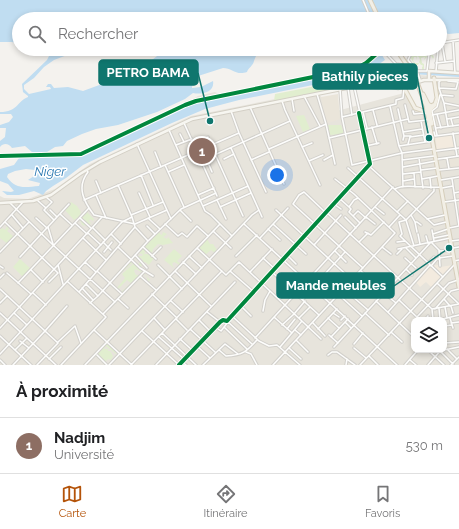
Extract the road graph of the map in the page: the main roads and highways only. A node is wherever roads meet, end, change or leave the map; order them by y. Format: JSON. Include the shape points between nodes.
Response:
{"nodes":[{"id":1,"x":370,"y":0,"type":"edge"},
{"id":2,"x":376,"y":12,"type":"edge"},
{"id":3,"x":400,"y":56,"type":"edge"},
{"id":4,"x":459,"y":73,"type":"edge"},
{"id":5,"x":428,"y":78,"type":"junction"},
{"id":6,"x":434,"y":79,"type":"junction"},
{"id":7,"x":459,"y":80,"type":"edge"},
{"id":8,"x":404,"y":87,"type":"junction"},
{"id":9,"x":422,"y":95,"type":"junction"},
{"id":10,"x":426,"y":104,"type":"junction"},
{"id":11,"x":430,"y":114,"type":"junction"},
{"id":12,"x":427,"y":120,"type":"junction"},
{"id":13,"x":432,"y":124,"type":"junction"},
{"id":14,"x":434,"y":132,"type":"junction"},
{"id":15,"x":435,"y":150,"type":"junction"},
{"id":16,"x":0,"y":203,"type":"edge"},
{"id":17,"x":458,"y":272,"type":"edge"},
{"id":18,"x":458,"y":281,"type":"edge"},
{"id":19,"x":459,"y":288,"type":"edge"}],
"edges":[{"from":1,"to":2,"type":"main road"},
{"from":3,"to":9,"type":"main road","bridge":true,"via":[[419,85]]},
{"from":4,"to":5,"type":"main road","via":[[428,71]]},
{"from":5,"to":6,"type":"main road"},
{"from":5,"to":8,"type":"main road","via":[[419,78]]},
{"from":6,"to":7,"type":"main road"},
{"from":6,"to":10,"type":"main road","via":[[437,100],[433,106]]},
{"from":6,"to":11,"type":"main road","via":[[438,100],[431,108]]},
{"from":8,"to":10,"type":"main road","via":[[416,107],[422,108]]},
{"from":8,"to":11,"type":"main road","via":[[415,108]]},
{"from":8,"to":16,"type":"main road","via":[[371,83],[194,118],[100,162],[46,197]]},
{"from":9,"to":10,"type":"main road"},
{"from":9,"to":12,"type":"main road"},
{"from":9,"to":13,"type":"main road"},
{"from":10,"to":11,"type":"main road"},
{"from":11,"to":12,"type":"main road"},
{"from":11,"to":13,"type":"main road"},
{"from":12,"to":14,"type":"main road"},
{"from":13,"to":14,"type":"main road"},
{"from":14,"to":15,"type":"main road"},
{"from":14,"to":15,"type":"main road","via":[[432,141]]},
{"from":15,"to":17,"type":"main road","via":[[454,262]]},
{"from":17,"to":18,"type":"main road"},
{"from":18,"to":19,"type":"main road"}]}
